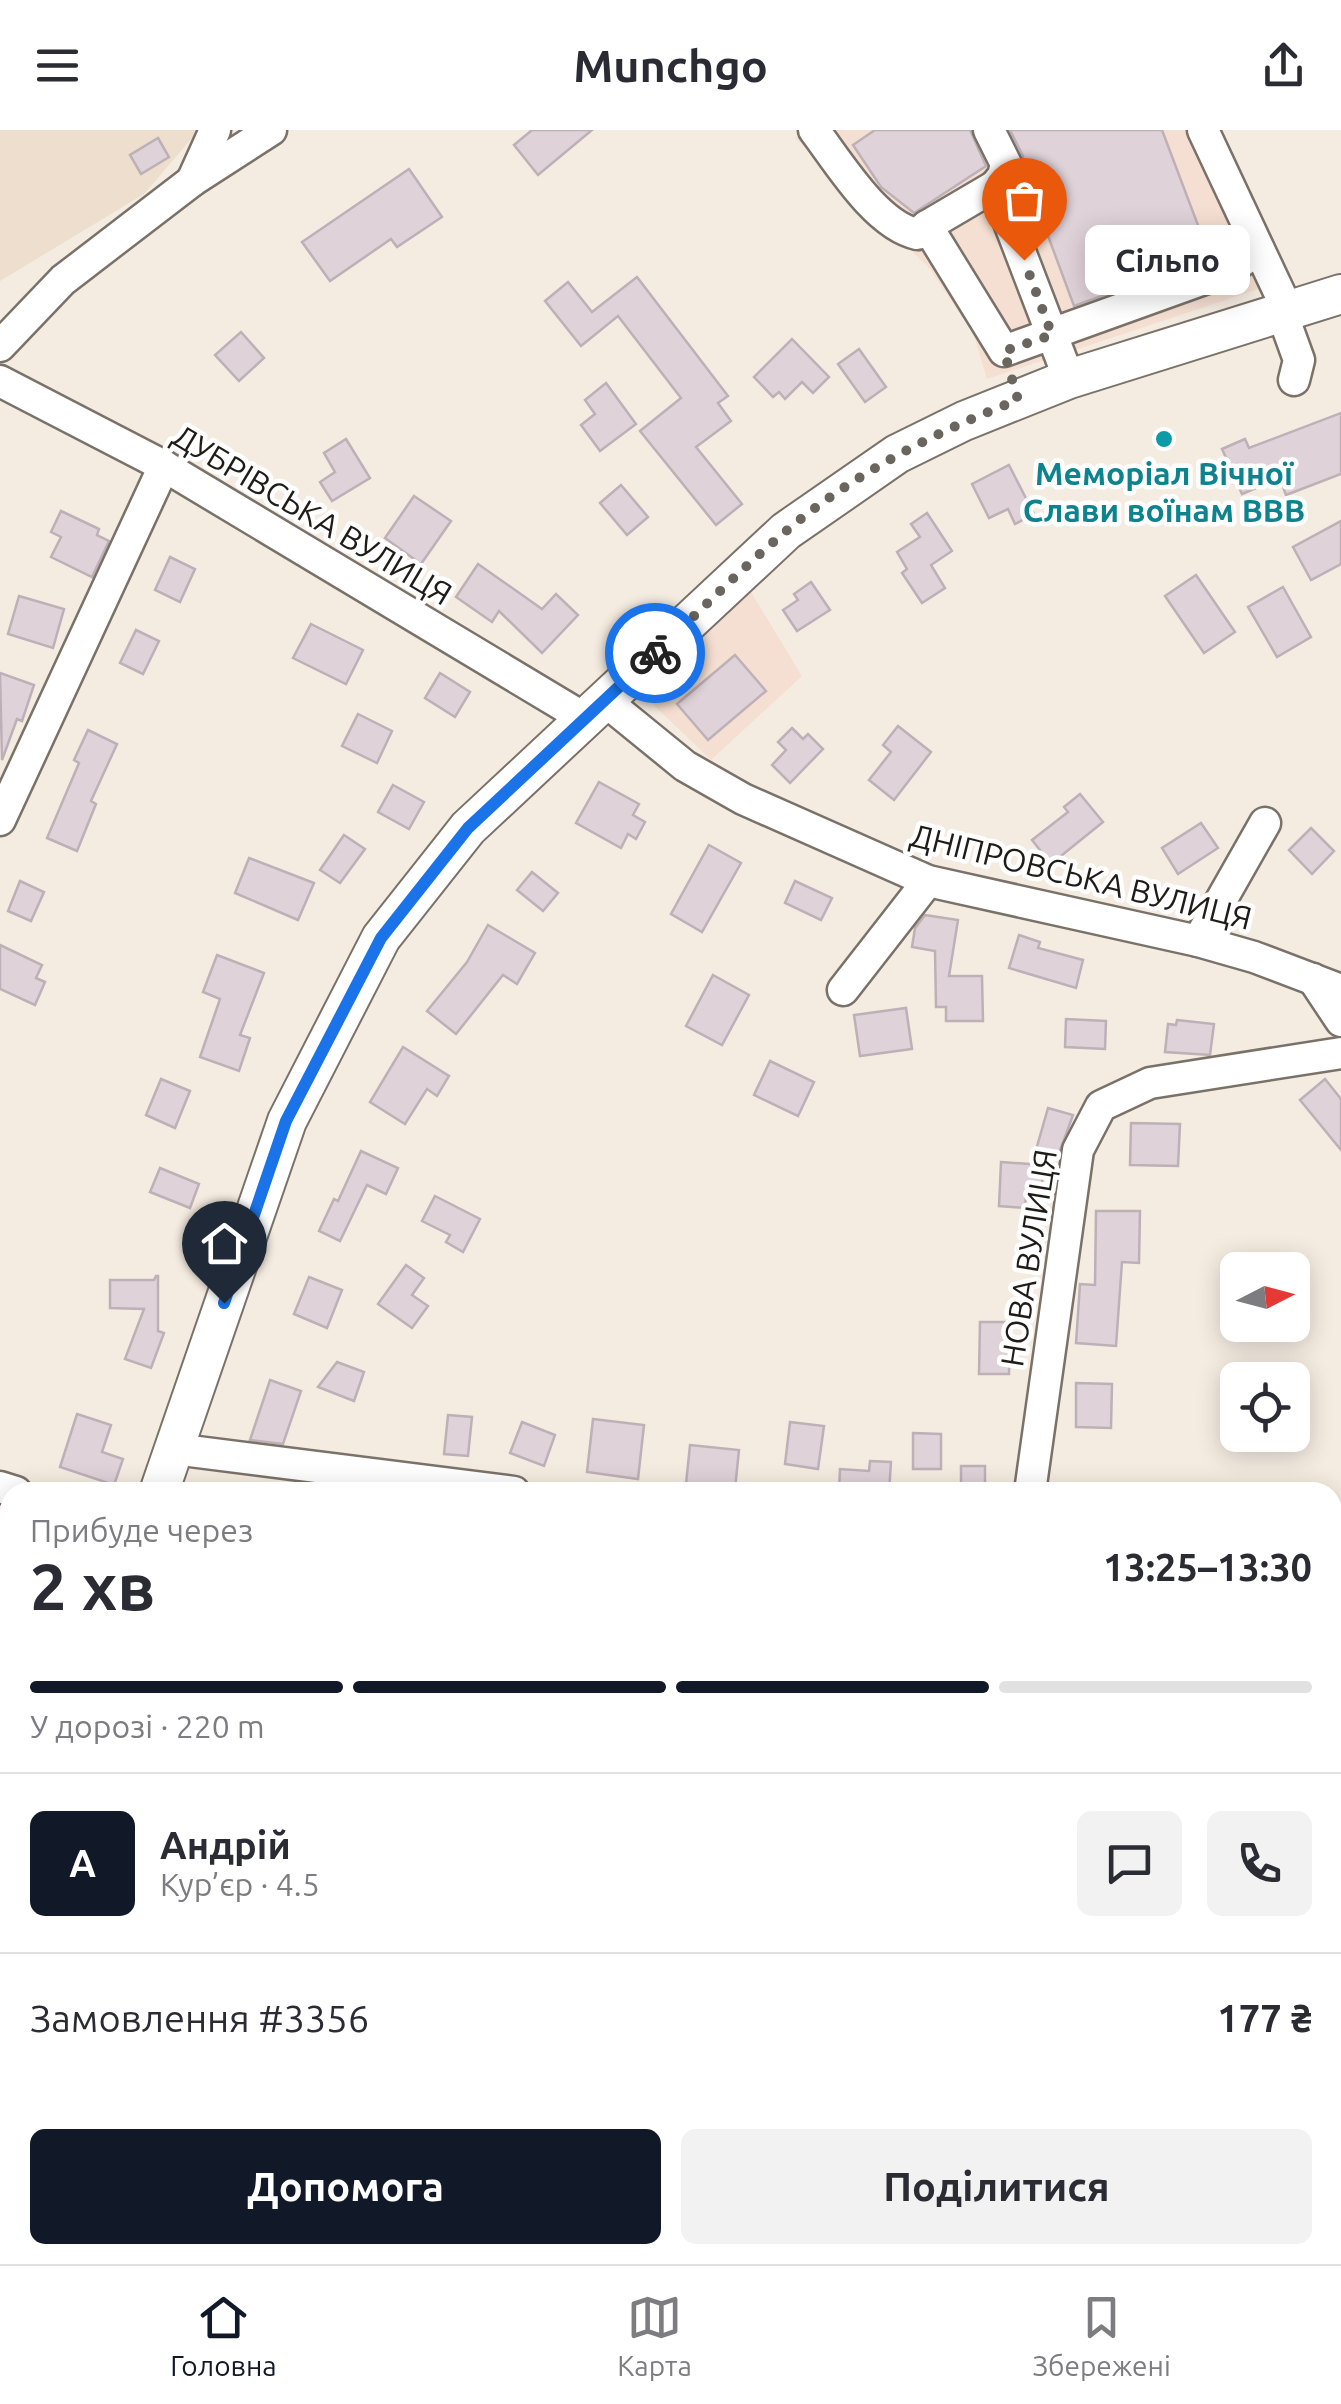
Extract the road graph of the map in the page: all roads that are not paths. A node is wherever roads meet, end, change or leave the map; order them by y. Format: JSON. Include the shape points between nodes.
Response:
{"nodes":[{"id":1,"x":215,"y":130,"type":"edge"},
{"id":2,"x":271,"y":130,"type":"edge"},
{"id":3,"x":989,"y":130,"type":"edge"},
{"id":4,"x":1203,"y":130,"type":"edge"},
{"id":5,"x":819,"y":132,"type":"edge"},
{"id":6,"x":192,"y":181,"type":"junction"},
{"id":7,"x":995,"y":186,"type":"junction"},
{"id":8,"x":928,"y":226,"type":"junction"},
{"id":9,"x":1258,"y":248,"type":"junction"},
{"id":10,"x":1341,"y":294,"type":"edge"},
{"id":11,"x":1285,"y":312,"type":"junction"},
{"id":12,"x":1052,"y":335,"type":"junction"},
{"id":13,"x":0,"y":346,"type":"edge"},
{"id":14,"x":1004,"y":351,"type":"junction"},
{"id":15,"x":1070,"y":379,"type":"junction"},
{"id":16,"x":1294,"y":380,"type":"dead end"},
{"id":17,"x":0,"y":381,"type":"edge"},
{"id":18,"x":1018,"y":400,"type":"junction"},
{"id":19,"x":164,"y":466,"type":"junction"},
{"id":20,"x":594,"y":709,"type":"junction"},
{"id":21,"x":0,"y":820,"type":"edge"},
{"id":22,"x":1265,"y":823,"type":"dead end"},
{"id":23,"x":928,"y":881,"type":"junction"},
{"id":24,"x":1198,"y":941,"type":"junction"},
{"id":25,"x":1327,"y":984,"type":"edge"},
{"id":26,"x":844,"y":990,"type":"dead end"},
{"id":27,"x":1341,"y":1021,"type":"edge"},
{"id":28,"x":1341,"y":1053,"type":"edge"},
{"id":29,"x":174,"y":1449,"type":"junction"},
{"id":30,"x":162,"y":1482,"type":"edge"},
{"id":31,"x":435,"y":1482,"type":"edge"},
{"id":32,"x":1031,"y":1482,"type":"edge"}],
"edges":[{"from":1,"to":6,"type":"street"},
{"from":2,"to":6,"type":"street"},
{"from":3,"to":7,"type":"street","via":[[1006,164]]},
{"from":4,"to":9,"type":"street"},
{"from":5,"to":8,"type":"street","via":[[882,216],[917,234]]},
{"from":6,"to":13,"type":"street","via":[[63,280]]},
{"from":7,"to":8,"type":"street"},
{"from":7,"to":12,"type":"street"},
{"from":8,"to":14,"type":"street"},
{"from":9,"to":11,"type":"street"},
{"from":9,"to":12,"type":"street","via":[[1232,270]]},
{"from":10,"to":11,"type":"main road"},
{"from":11,"to":15,"type":"main road"},
{"from":11,"to":16,"type":"street","via":[[1299,360]]},
{"from":12,"to":14,"type":"street"},
{"from":12,"to":15,"type":"street"},
{"from":14,"to":18,"type":"street"},
{"from":15,"to":18,"type":"main road"},
{"from":17,"to":19,"type":"street","name":"ДУБРІВСЬКА ВУЛИЦЯ"},
{"from":18,"to":20,"type":"main road","via":[[897,454],[786,530]]},
{"from":19,"to":20,"type":"street","name":"ДУБРІВСЬКА ВУЛИЦЯ"},
{"from":19,"to":21,"type":"street"},
{"from":20,"to":23,"type":"street","name":"ДНІПРОВСЬКА ВУЛИЦЯ","via":[[742,799]]},
{"from":20,"to":29,"type":"main road","via":[[468,828],[381,938],[286,1121]]},
{"from":22,"to":24,"type":"street"},
{"from":23,"to":24,"type":"street","name":"ДНІПРОВСЬКА ВУЛИЦЯ"},
{"from":23,"to":26,"type":"street"},
{"from":24,"to":25,"type":"street","name":"ДНІПРОВСЬКА ВУЛИЦЯ"},
{"from":25,"to":27,"type":"street"},
{"from":28,"to":32,"type":"street","name":"НОВА ВУЛИЦЯ","via":[[1150,1083],[1101,1106],[1078,1150]]},
{"from":29,"to":30,"type":"main road"},
{"from":29,"to":31,"type":"street"}]}
